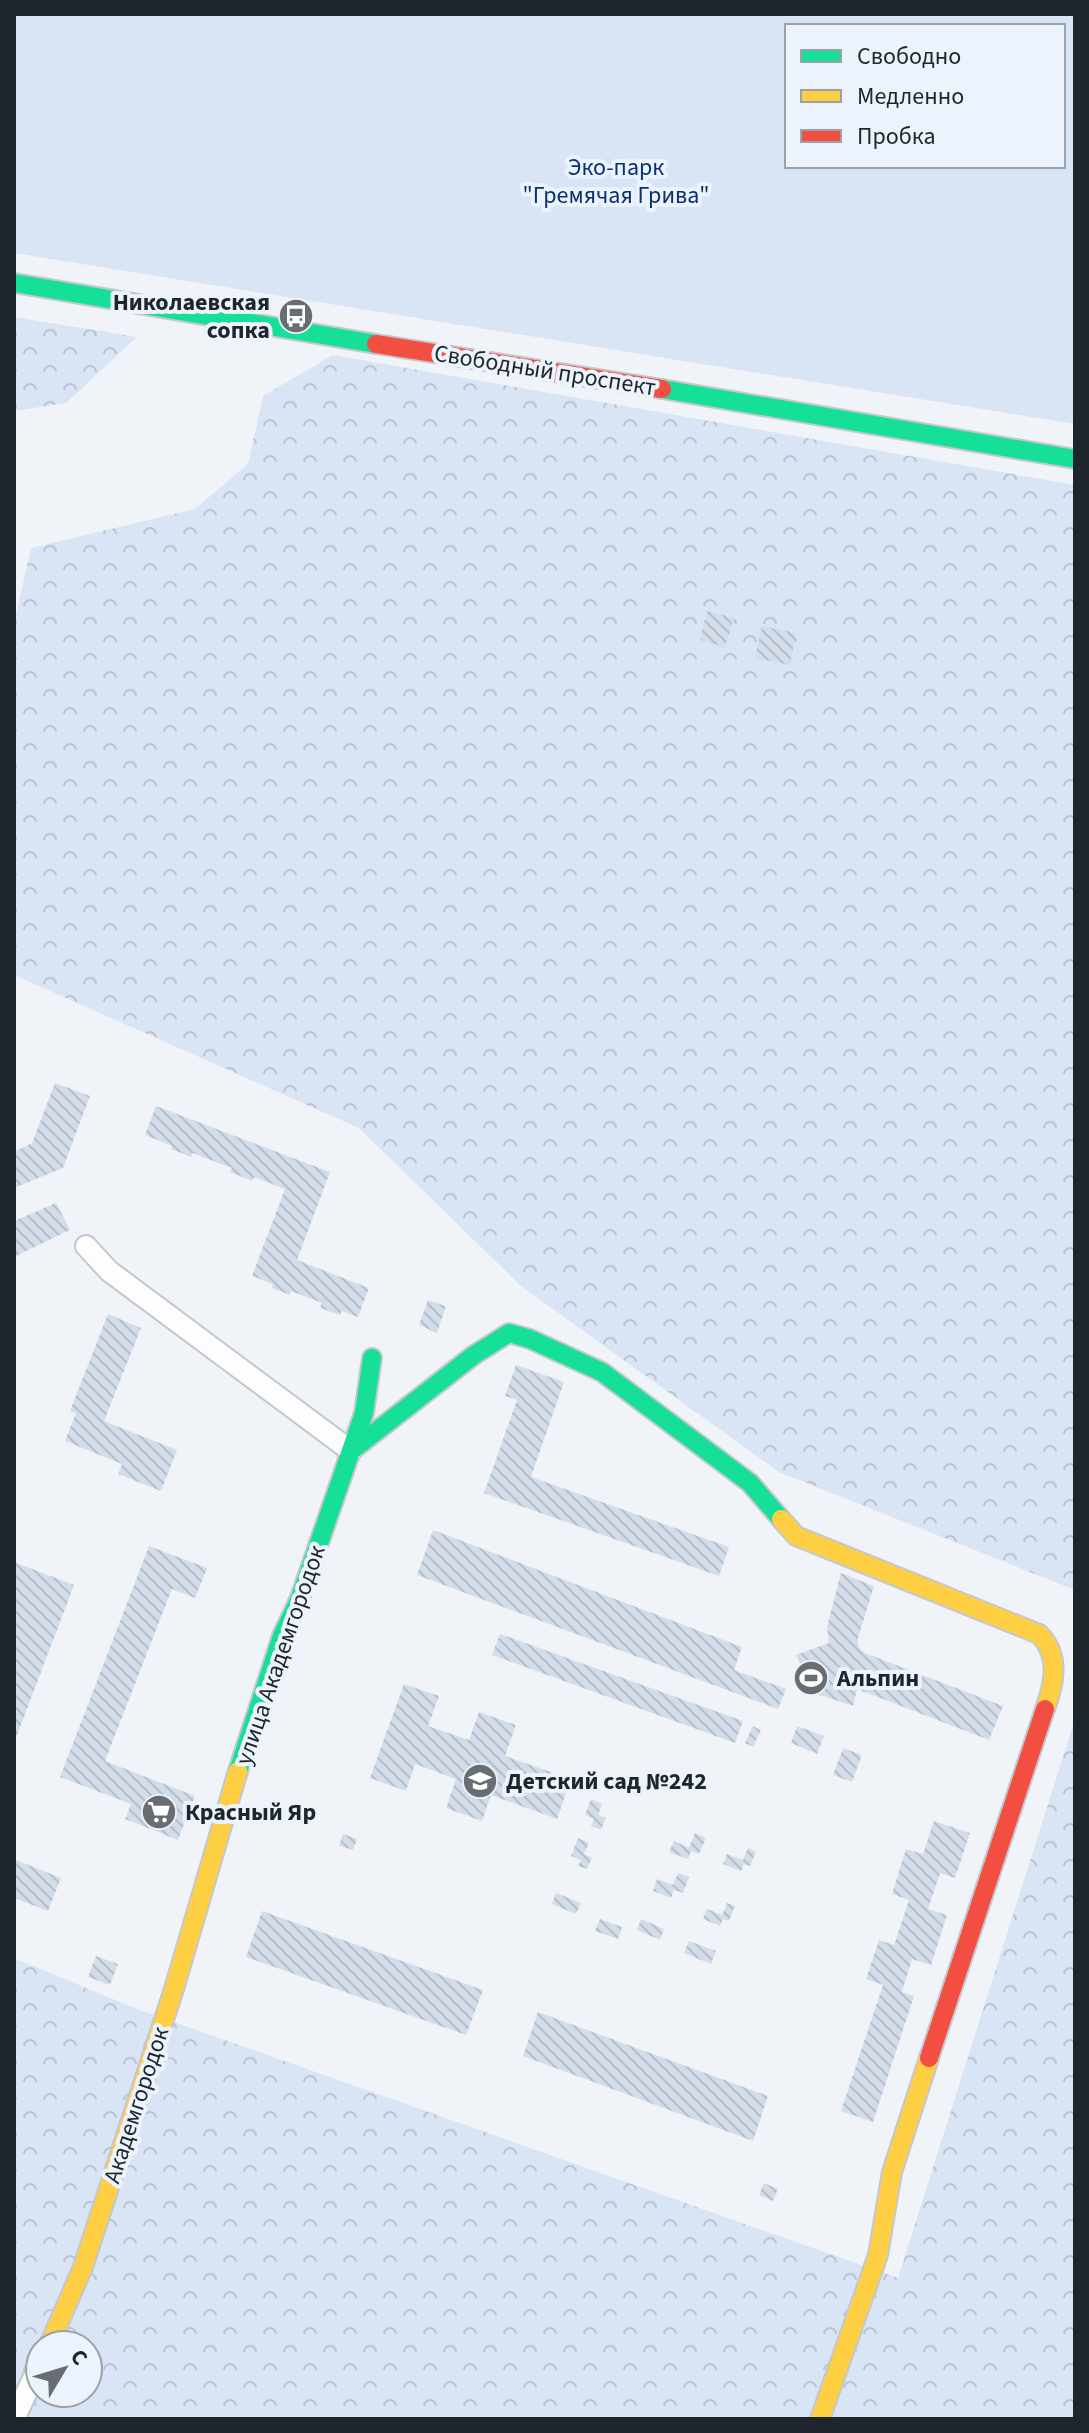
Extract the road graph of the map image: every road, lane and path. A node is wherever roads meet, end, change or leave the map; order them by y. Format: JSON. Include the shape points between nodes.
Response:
{"nodes":[{"id":1,"x":14,"y":283,"type":"edge"},
{"id":2,"x":1075,"y":459,"type":"edge"},
{"id":3,"x":86,"y":1246,"type":"dead end"},
{"id":4,"x":372,"y":1358,"type":"dead end"},
{"id":5,"x":351,"y":1451,"type":"junction"},
{"id":6,"x":212,"y":1860,"type":"joint"},
{"id":7,"x":56,"y":2329,"type":"edge"},
{"id":8,"x":24,"y":2398,"type":"edge"},
{"id":9,"x":14,"y":2419,"type":"edge"},
{"id":10,"x":820,"y":2419,"type":"edge"}],
"edges":[{"from":1,"to":2,"type":"street","name":"Свободный проспект"},
{"from":3,"to":5,"type":"street","via":[[109,1271]]},
{"from":4,"to":5,"type":"street","name":"улица Академгородок","via":[[364,1413]]},
{"from":5,"to":6,"type":"street","name":"улица Академгородок","via":[[282,1636]]},
{"from":5,"to":10,"type":"street","via":[[509,1333],[602,1372],[750,1483],[796,1536],[1039,1634],[1047,1642],[1055,1659],[1045,1711],[892,2172],[878,2255]]},
{"from":6,"to":7,"type":"street","name":"Академгородок","via":[[83,2267]]},
{"from":8,"to":9,"type":"street"}]}
